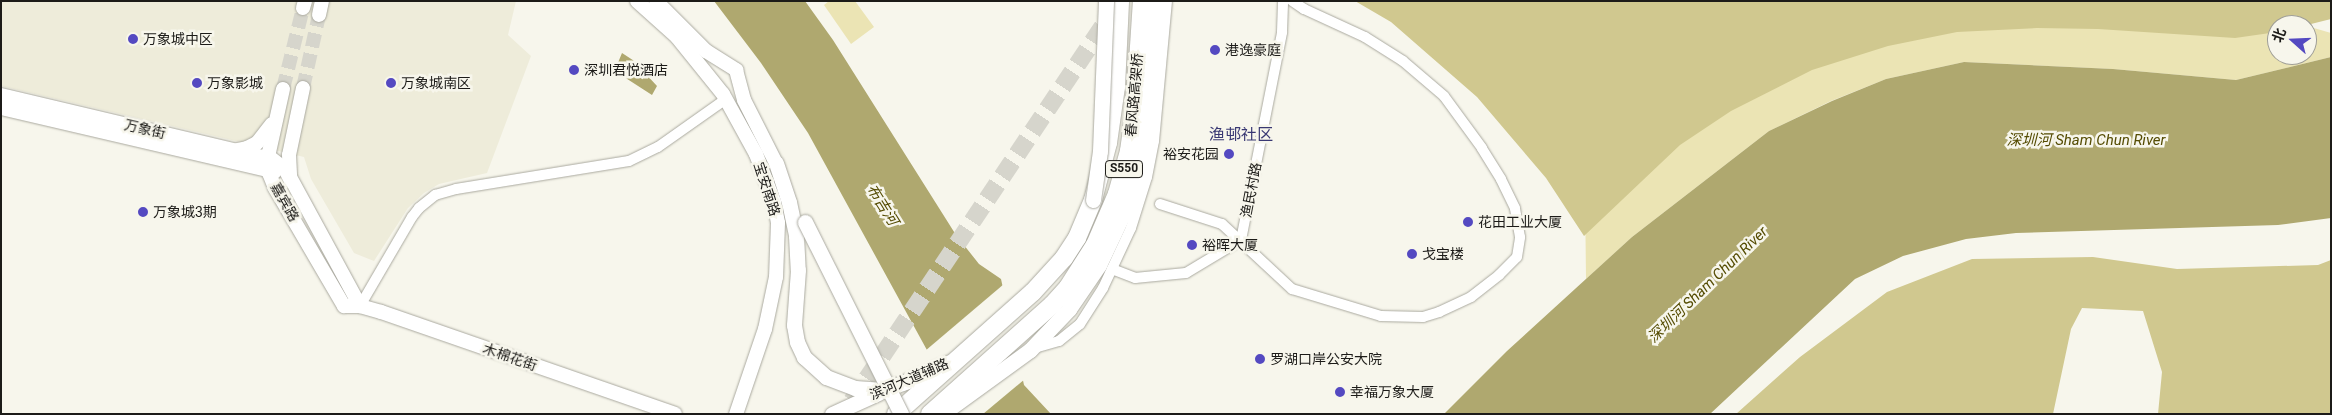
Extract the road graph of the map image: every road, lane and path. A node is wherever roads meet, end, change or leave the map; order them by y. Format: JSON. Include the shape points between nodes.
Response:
{"nodes":[{"id":1,"x":322,"y":1,"type":"edge"},
{"id":2,"x":637,"y":1,"type":"edge"},
{"id":3,"x":656,"y":1,"type":"edge"},
{"id":4,"x":1106,"y":1,"type":"edge"},
{"id":5,"x":1120,"y":1,"type":"edge"},
{"id":6,"x":1142,"y":1,"type":"edge"},
{"id":7,"x":1156,"y":1,"type":"edge"},
{"id":8,"x":1168,"y":1,"type":"edge"},
{"id":9,"x":1283,"y":1,"type":"edge"},
{"id":10,"x":1292,"y":1,"type":"edge"},
{"id":11,"x":319,"y":15,"type":"tunnel mouth"},
{"id":12,"x":303,"y":88,"type":"tunnel mouth"},
{"id":13,"x":283,"y":89,"type":"tunnel mouth"},
{"id":14,"x":1,"y":96,"type":"edge"},
{"id":15,"x":726,"y":99,"type":"junction"},
{"id":16,"x":278,"y":107,"type":"junction"},
{"id":17,"x":1,"y":108,"type":"edge"},
{"id":18,"x":229,"y":149,"type":"junction"},
{"id":19,"x":776,"y":163,"type":"junction"},
{"id":20,"x":269,"y":165,"type":"junction"},
{"id":21,"x":288,"y":172,"type":"junction"},
{"id":22,"x":1093,"y":200,"type":"junction"},
{"id":23,"x":1160,"y":204,"type":"dead end"},
{"id":24,"x":1241,"y":240,"type":"junction"},
{"id":25,"x":1112,"y":269,"type":"junction"},
{"id":26,"x":1097,"y":283,"type":"junction"},
{"id":27,"x":344,"y":306,"type":"joint"},
{"id":28,"x":360,"y":306,"type":"junction"},
{"id":29,"x":1026,"y":353,"type":"junction"},
{"id":30,"x":914,"y":388,"type":"junction"},
{"id":31,"x":738,"y":408,"type":"edge"},
{"id":32,"x":675,"y":414,"type":"edge"},
{"id":33,"x":725,"y":414,"type":"edge"},
{"id":34,"x":832,"y":414,"type":"edge"},
{"id":35,"x":896,"y":414,"type":"edge"},
{"id":36,"x":901,"y":414,"type":"edge"},
{"id":37,"x":930,"y":414,"type":"edge"},
{"id":38,"x":942,"y":414,"type":"edge"},
{"id":39,"x":958,"y":414,"type":"edge"}],
"edges":[{"from":1,"to":11,"type":"street"},
{"from":2,"to":15,"type":"street","name":"宝安南路","via":[[676,37]]},
{"from":3,"to":19,"type":"street","name":"宝安南路","via":[[706,51],[736,70],[744,100]]},
{"from":4,"to":22,"type":"main road","bridge":true,"via":[[1100,151]]},
{"from":5,"to":22,"type":"highway","name":"春风路高架桥","number":"S550","bridge":true,"via":[[1113,114]]},
{"from":6,"to":37,"type":"highway","name":"春风路高架桥","number":"S550","via":[[1129,151],[1107,219],[1068,287],[1043,314]]},
{"from":7,"to":26,"type":"main road","via":[[1149,99],[1138,170]]},
{"from":8,"to":25,"type":"street","via":[[1151,161],[1134,220]]},
{"from":9,"to":24,"type":"street","name":"渔民村路","via":[[1282,32]]},
{"from":10,"to":24,"type":"street","via":[[1380,46],[1444,96],[1482,148],[1515,208],[1520,238],[1517,256],[1471,297],[1439,312],[1423,317],[1381,316],[1292,289]]},
{"from":12,"to":21,"type":"street","name":"嘉宾路"},
{"from":13,"to":16,"type":"street"},
{"from":14,"to":18,"type":"street","name":"万象街"},
{"from":15,"to":28,"type":"street","via":[[658,147],[629,161],[435,195],[412,217]]},
{"from":15,"to":31,"type":"street","name":"宝安南路","via":[[762,167],[778,223],[772,303]]},
{"from":16,"to":18,"type":"street","via":[[269,130],[259,141],[247,148]]},
{"from":16,"to":20,"type":"street"},
{"from":17,"to":20,"type":"street","name":"万象街"},
{"from":18,"to":20,"type":"street","name":"万象街"},
{"from":19,"to":30,"type":"main road","via":[[796,236],[798,270],[794,325],[804,357],[826,378],[855,388]]},
{"from":19,"to":36,"type":"main road","bridge":true},
{"from":20,"to":21,"type":"street","name":"万象街","via":[[275,160]]},
{"from":20,"to":27,"type":"street","name":"嘉宾路","via":[[275,188]]},
{"from":21,"to":28,"type":"street","name":"嘉宾路"},
{"from":22,"to":30,"type":"highway","name":"春风路高架桥","number":"S550","via":[[1077,238],[1064,258],[1024,300],[959,358]]},
{"from":23,"to":24,"type":"street","via":[[1222,224]]},
{"from":24,"to":25,"type":"street","via":[[1186,274],[1135,278]]},
{"from":25,"to":26,"type":"street"},
{"from":26,"to":29,"type":"main road"},
{"from":27,"to":28,"type":"street","name":"木棉花街"},
{"from":28,"to":32,"type":"street","name":"木棉花街"},
{"from":29,"to":38,"type":"main road"},
{"from":29,"to":39,"type":"main road"},
{"from":30,"to":34,"type":"main road","name":"滨河大道辅路"},
{"from":30,"to":35,"type":"highway","number":"S550"},
{"from":31,"to":33,"type":"street"}]}
